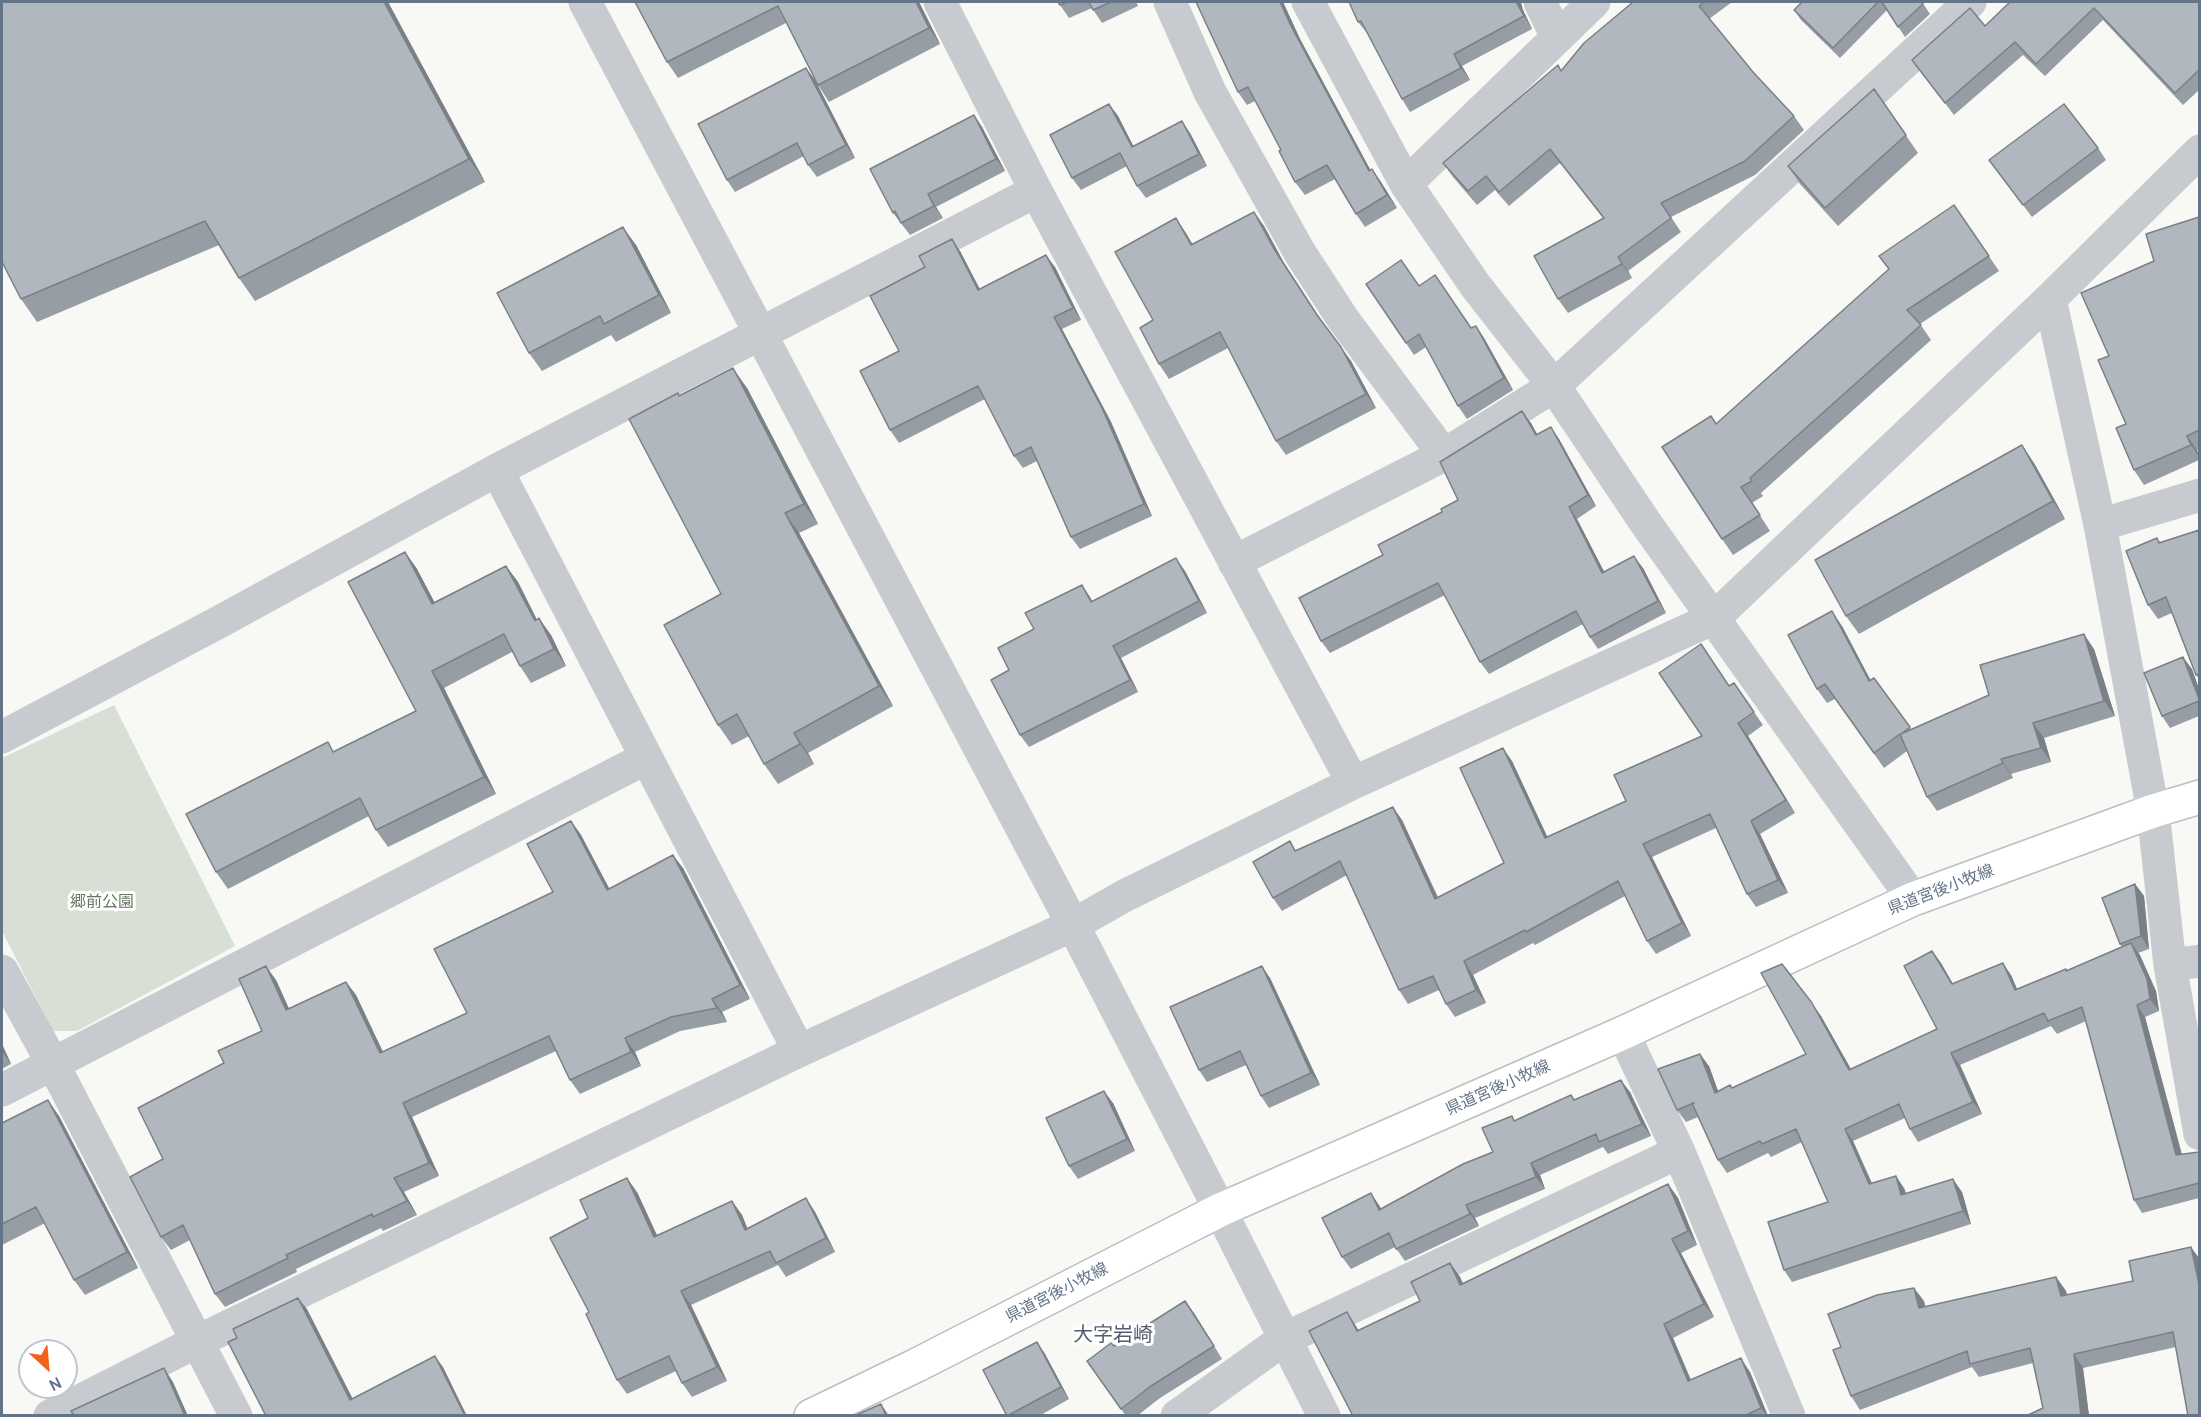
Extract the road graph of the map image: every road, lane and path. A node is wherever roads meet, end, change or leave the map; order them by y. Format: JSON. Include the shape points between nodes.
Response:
{"nodes":[{"id":1,"x":585,"y":2,"type":"edge"},
{"id":2,"x":940,"y":2,"type":"edge"},
{"id":3,"x":1170,"y":2,"type":"edge"},
{"id":4,"x":1308,"y":2,"type":"edge"},
{"id":5,"x":1540,"y":2,"type":"edge"},
{"id":6,"x":1594,"y":2,"type":"edge"},
{"id":7,"x":1970,"y":2,"type":"edge"},
{"id":8,"x":1557,"y":37,"type":"junction"},
{"id":9,"x":2199,"y":150,"type":"edge"},
{"id":10,"x":1406,"y":184,"type":"junction"},
{"id":11,"x":1036,"y":191,"type":"junction"},
{"id":12,"x":2050,"y":299,"type":"junction"},
{"id":13,"x":762,"y":333,"type":"junction"},
{"id":14,"x":1554,"y":386,"type":"junction"},
{"id":15,"x":1444,"y":455,"type":"junction"},
{"id":16,"x":497,"y":470,"type":"junction"},
{"id":17,"x":2199,"y":495,"type":"edge"},
{"id":18,"x":2100,"y":525,"type":"junction"},
{"id":19,"x":1234,"y":562,"type":"junction"},
{"id":20,"x":1714,"y":618,"type":"junction"},
{"id":21,"x":2,"y":737,"type":"edge"},
{"id":22,"x":646,"y":758,"type":"junction"},
{"id":23,"x":1353,"y":783,"type":"junction"},
{"id":24,"x":2199,"y":797,"type":"edge"},
{"id":25,"x":2153,"y":812,"type":"junction"},
{"id":26,"x":1913,"y":899,"type":"junction"},
{"id":27,"x":1073,"y":925,"type":"junction"},
{"id":28,"x":2185,"y":963,"type":"edge"},
{"id":29,"x":2,"y":971,"type":"edge"},
{"id":30,"x":1623,"y":1033,"type":"junction"},
{"id":31,"x":799,"y":1051,"type":"junction"},
{"id":32,"x":53,"y":1064,"type":"junction"},
{"id":33,"x":2,"y":1090,"type":"edge"},
{"id":34,"x":2199,"y":1134,"type":"edge"},
{"id":35,"x":1679,"y":1152,"type":"junction"},
{"id":36,"x":1220,"y":1210,"type":"junction"},
{"id":37,"x":1284,"y":1338,"type":"junction"},
{"id":38,"x":196,"y":1342,"type":"junction"},
{"id":39,"x":50,"y":1416,"type":"edge"},
{"id":40,"x":236,"y":1416,"type":"edge"},
{"id":41,"x":811,"y":1416,"type":"edge"},
{"id":42,"x":1177,"y":1416,"type":"edge"},
{"id":43,"x":1324,"y":1416,"type":"edge"},
{"id":44,"x":1789,"y":1416,"type":"edge"}],
"edges":[{"from":1,"to":13,"type":"street"},
{"from":2,"to":11,"type":"street"},
{"from":3,"to":15,"type":"street","via":[[1210,92],[1300,254]]},
{"from":4,"to":10,"type":"street"},
{"from":5,"to":8,"type":"street"},
{"from":6,"to":8,"type":"street"},
{"from":7,"to":14,"type":"street"},
{"from":8,"to":10,"type":"street"},
{"from":9,"to":12,"type":"street"},
{"from":10,"to":14,"type":"street","via":[[1475,285]]},
{"from":11,"to":13,"type":"street"},
{"from":11,"to":19,"type":"street"},
{"from":12,"to":18,"type":"street"},
{"from":12,"to":20,"type":"street"},
{"from":13,"to":16,"type":"street"},
{"from":13,"to":27,"type":"street"},
{"from":14,"to":15,"type":"street"},
{"from":14,"to":20,"type":"street"},
{"from":15,"to":19,"type":"street"},
{"from":16,"to":21,"type":"street"},
{"from":16,"to":22,"type":"street"},
{"from":17,"to":18,"type":"street"},
{"from":18,"to":25,"type":"street"},
{"from":19,"to":23,"type":"street"},
{"from":20,"to":23,"type":"street"},
{"from":20,"to":26,"type":"street"},
{"from":22,"to":31,"type":"street"},
{"from":22,"to":32,"type":"street"},
{"from":23,"to":27,"type":"street"},
{"from":24,"to":25,"type":"main road","name":"県道宮後小牧線"},
{"from":25,"to":26,"type":"main road","name":"県道宮後小牧線"},
{"from":25,"to":28,"type":"street"},
{"from":26,"to":30,"type":"main road","name":"県道宮後小牧線"},
{"from":27,"to":31,"type":"street"},
{"from":27,"to":36,"type":"street"},
{"from":28,"to":34,"type":"street"},
{"from":29,"to":32,"type":"street"},
{"from":30,"to":35,"type":"street"},
{"from":30,"to":36,"type":"main road","name":"県道宮後小牧線"},
{"from":31,"to":38,"type":"street"},
{"from":32,"to":33,"type":"street"},
{"from":32,"to":38,"type":"street"},
{"from":35,"to":37,"type":"street"},
{"from":35,"to":44,"type":"street"},
{"from":36,"to":37,"type":"street"},
{"from":36,"to":41,"type":"main road","name":"県道宮後小牧線"},
{"from":37,"to":42,"type":"street"},
{"from":37,"to":43,"type":"street"},
{"from":38,"to":39,"type":"street"},
{"from":38,"to":40,"type":"street"}]}
